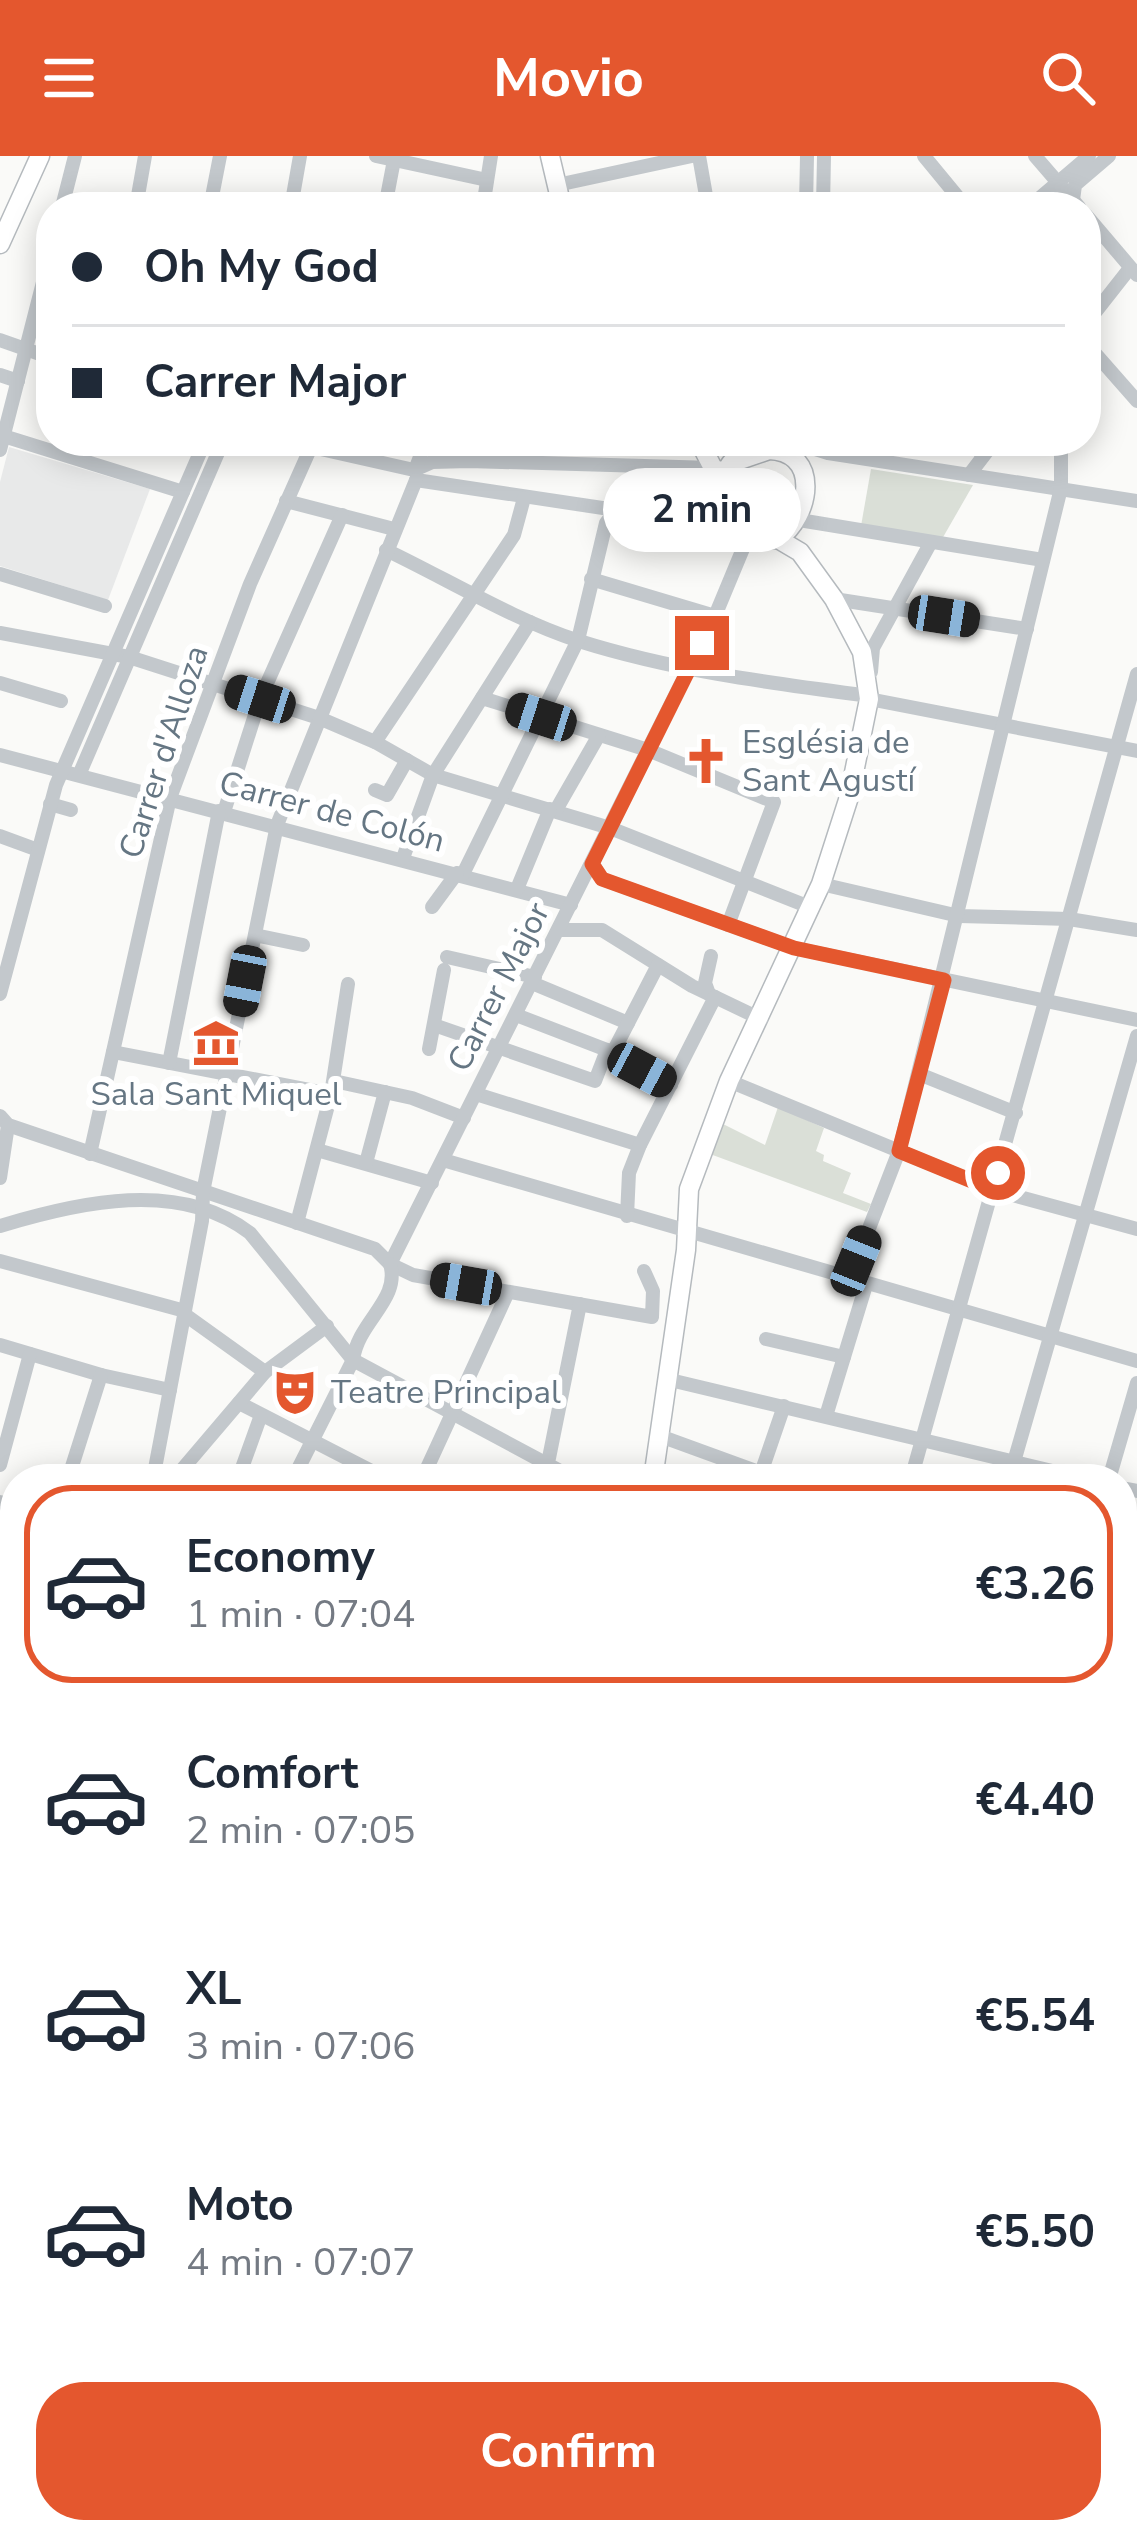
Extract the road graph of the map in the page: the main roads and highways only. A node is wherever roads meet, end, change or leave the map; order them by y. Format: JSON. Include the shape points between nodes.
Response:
{"nodes":[{"id":1,"x":40,"y":156,"type":"edge"},
{"id":2,"x":550,"y":156,"type":"edge"},
{"id":3,"x":559,"y":192,"type":"edge"},
{"id":4,"x":5,"y":218,"type":"edge"},
{"id":5,"x":0,"y":244,"type":"edge"},
{"id":6,"x":708,"y":456,"type":"edge"},
{"id":7,"x":749,"y":456,"type":"edge"},
{"id":8,"x":790,"y":456,"type":"edge"},
{"id":9,"x":717,"y":470,"type":"junction"},
{"id":10,"x":778,"y":539,"type":"junction"},
{"id":11,"x":655,"y":1464,"type":"edge"}],
"edges":[{"from":1,"to":4,"type":"main road"},
{"from":2,"to":3,"type":"main road"},
{"from":4,"to":5,"type":"main road"},
{"from":6,"to":9,"type":"main road"},
{"from":7,"to":9,"type":"main road"},
{"from":8,"to":10,"type":"main road","via":[[804,475],[799,520]]},
{"from":9,"to":10,"type":"main road","via":[[723,526],[747,539]]},
{"from":10,"to":11,"type":"main road","via":[[800,552],[834,599],[862,652],[869,693],[821,884],[729,1081],[689,1189]]}]}
